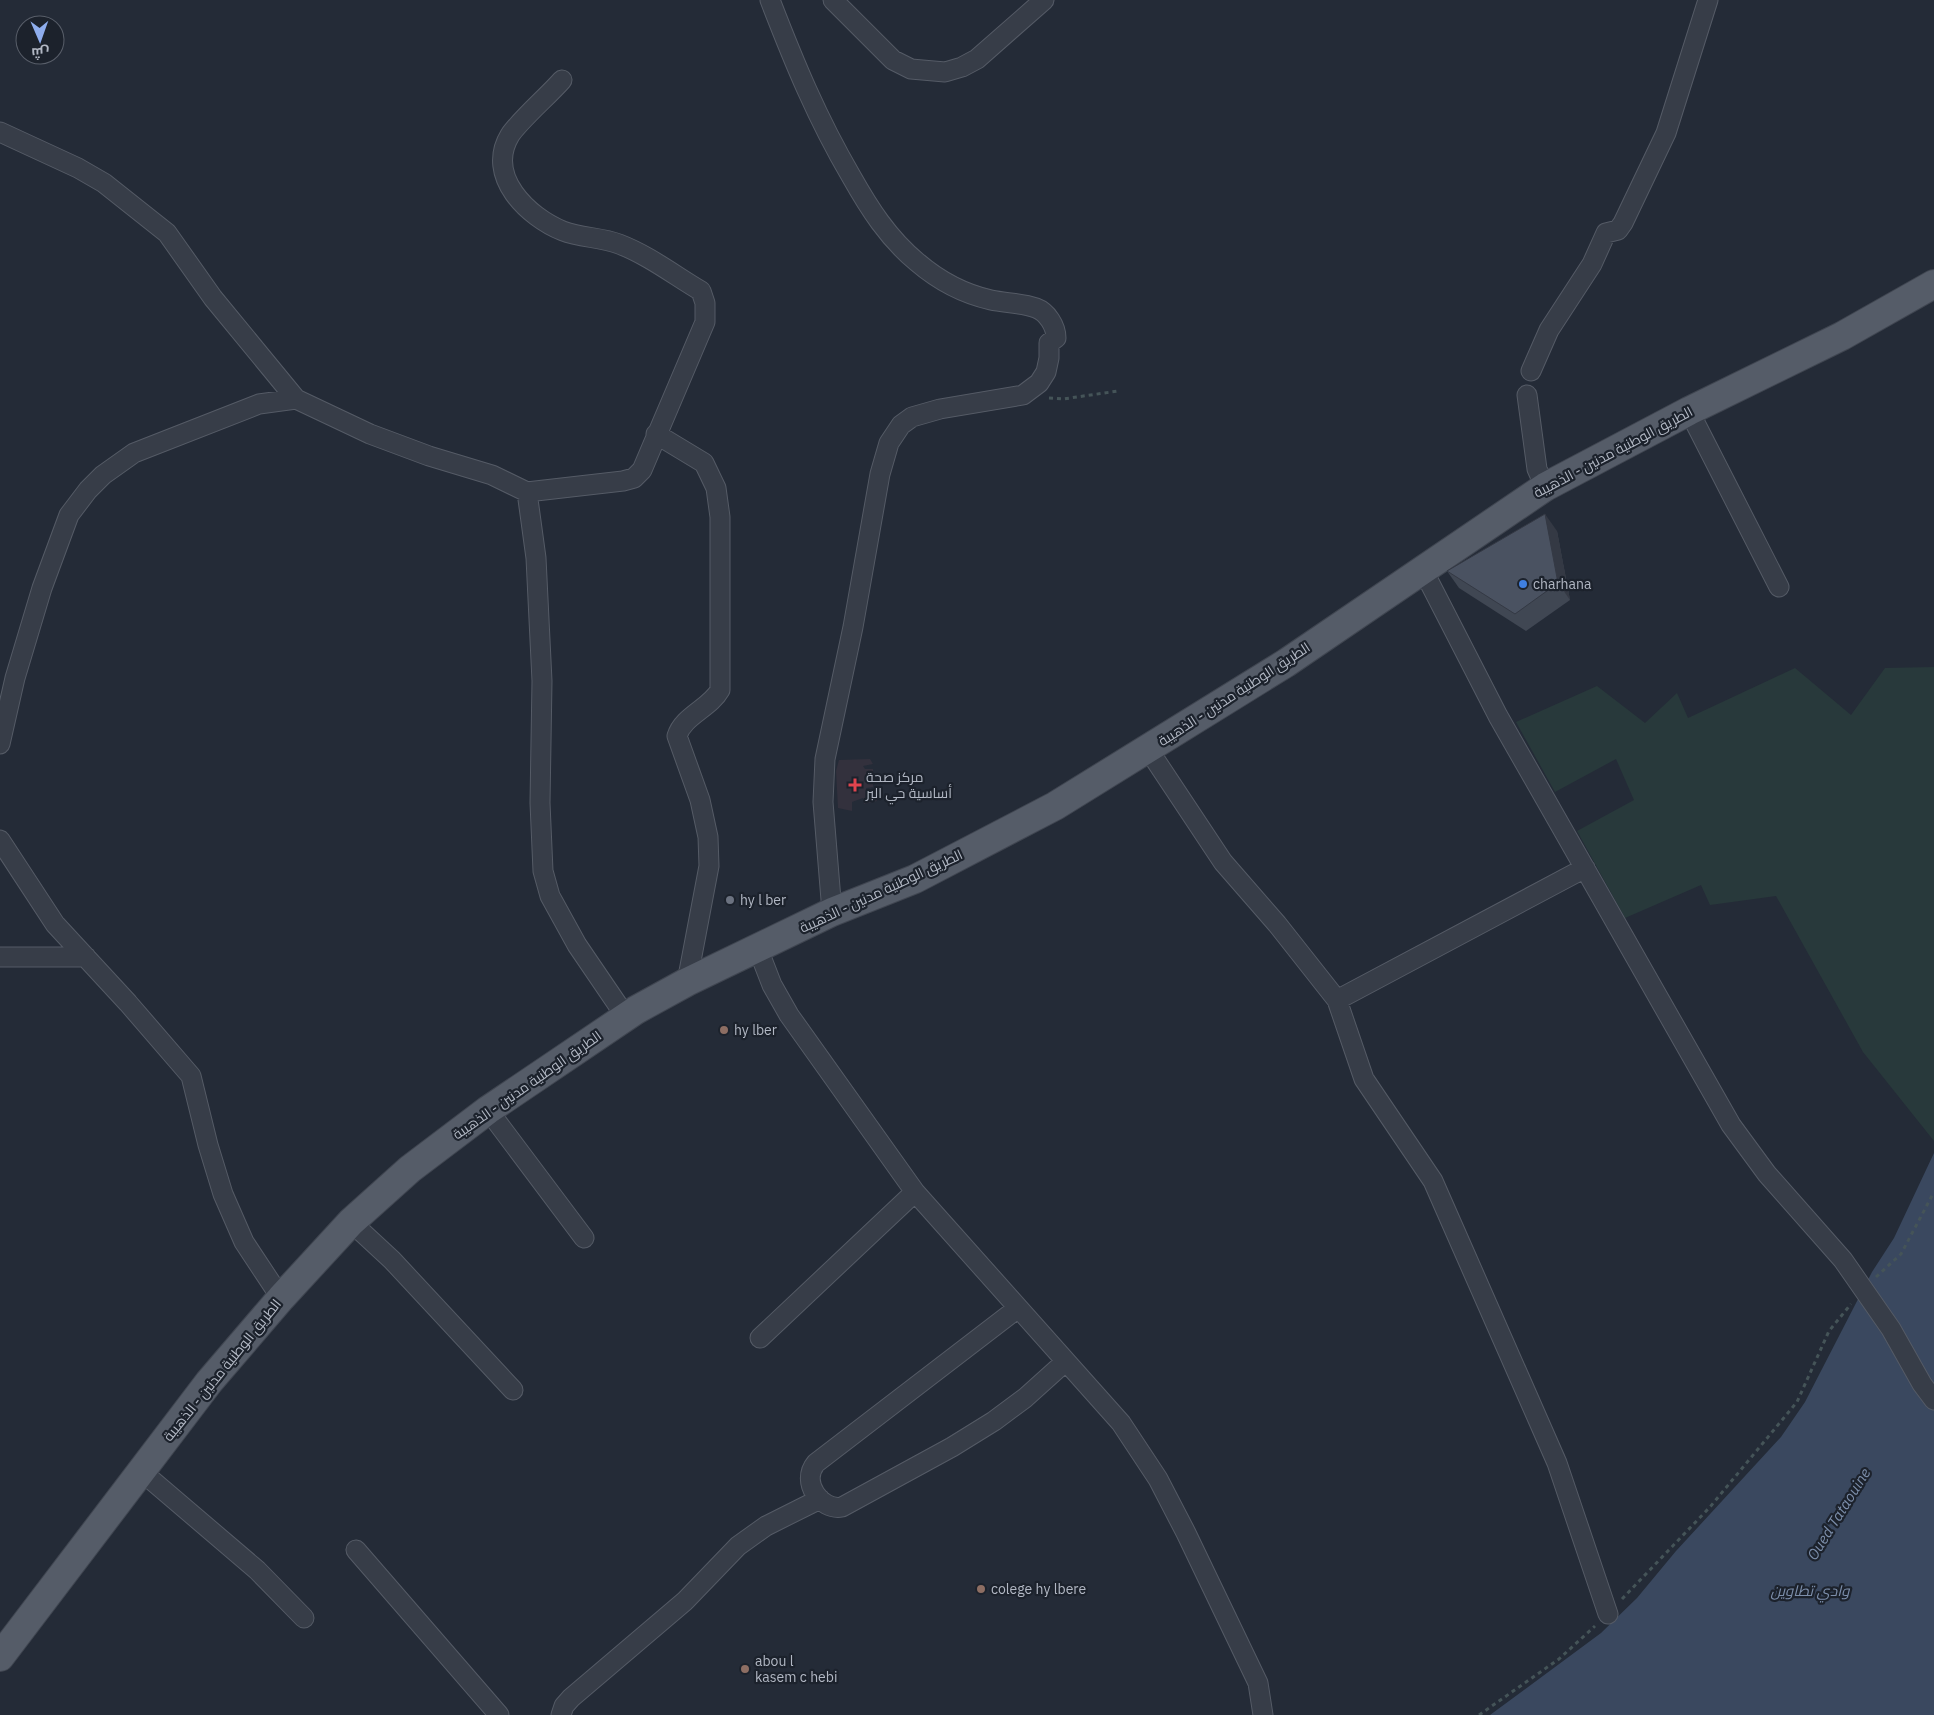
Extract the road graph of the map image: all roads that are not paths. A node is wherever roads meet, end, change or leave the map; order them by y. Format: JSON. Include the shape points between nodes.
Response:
{"nodes":[{"id":1,"x":770,"y":0,"type":"edge"},
{"id":2,"x":833,"y":0,"type":"edge"},
{"id":3,"x":1044,"y":0,"type":"edge"},
{"id":4,"x":1708,"y":0,"type":"edge"},
{"id":5,"x":562,"y":80,"type":"dead end"},
{"id":6,"x":0,"y":132,"type":"edge"},
{"id":7,"x":1934,"y":284,"type":"edge"},
{"id":8,"x":1531,"y":371,"type":"dead end"},
{"id":9,"x":1527,"y":395,"type":"dead end"},
{"id":10,"x":296,"y":399,"type":"junction"},
{"id":11,"x":1689,"y":411,"type":"junction"},
{"id":12,"x":656,"y":434,"type":"junction"},
{"id":13,"x":1545,"y":487,"type":"junction"},
{"id":14,"x":527,"y":492,"type":"junction"},
{"id":15,"x":1423,"y":570,"type":"junction"},
{"id":16,"x":1779,"y":587,"type":"dead end"},
{"id":17,"x":0,"y":744,"type":"edge"},
{"id":18,"x":1148,"y":749,"type":"junction"},
{"id":19,"x":0,"y":840,"type":"edge"},
{"id":20,"x":1585,"y":868,"type":"junction"},
{"id":21,"x":832,"y":912,"type":"junction"},
{"id":22,"x":758,"y":949,"type":"junction"},
{"id":23,"x":0,"y":957,"type":"edge"},
{"id":24,"x":86,"y":957,"type":"junction"},
{"id":25,"x":687,"y":982,"type":"junction"},
{"id":26,"x":1337,"y":1000,"type":"junction"},
{"id":27,"x":626,"y":1017,"type":"junction"},
{"id":28,"x":488,"y":1110,"type":"junction"},
{"id":29,"x":915,"y":1192,"type":"junction"},
{"id":30,"x":351,"y":1222,"type":"junction"},
{"id":31,"x":584,"y":1238,"type":"dead end"},
{"id":32,"x":281,"y":1298,"type":"junction"},
{"id":33,"x":1018,"y":1308,"type":"junction"},
{"id":34,"x":760,"y":1338,"type":"dead end"},
{"id":35,"x":1065,"y":1362,"type":"junction"},
{"id":36,"x":513,"y":1390,"type":"dead end"},
{"id":37,"x":1934,"y":1400,"type":"edge"},
{"id":38,"x":141,"y":1471,"type":"junction"},
{"id":39,"x":820,"y":1499,"type":"junction"},
{"id":40,"x":356,"y":1550,"type":"dead end"},
{"id":41,"x":1608,"y":1614,"type":"road end"},
{"id":42,"x":304,"y":1618,"type":"dead end"},
{"id":43,"x":0,"y":1657,"type":"edge"},
{"id":44,"x":499,"y":1715,"type":"edge"},
{"id":45,"x":561,"y":1715,"type":"edge"},
{"id":46,"x":1263,"y":1715,"type":"edge"}],
"edges":[{"from":1,"to":21,"type":"street","via":[[805,90],[830,140],[886,232],[929,272],[959,290],[989,300],[1036,308],[1047,316],[1056,332],[1056,338],[1049,343],[1046,372],[1040,383],[1023,395],[912,417],[901,425],[890,443],[880,474],[825,759],[823,802]]},
{"from":2,"to":3,"type":"street","via":[[893,60],[911,68],[945,72],[977,59]]},
{"from":4,"to":8,"type":"street","via":[[1666,134],[1623,223],[1618,230],[1606,233],[1592,264],[1549,330]]},
{"from":5,"to":12,"type":"street","via":[[510,135],[502,165],[510,187],[526,208],[545,222],[564,232],[634,250],[701,291],[705,303],[706,322]]},
{"from":6,"to":10,"type":"street","via":[[104,183],[167,233],[213,298]]},
{"from":7,"to":11,"type":"main road","name":"الطريق الوطنية مدنين - الذهيبة","via":[[1842,336]]},
{"from":9,"to":13,"type":"street","via":[[1537,469]]},
{"from":10,"to":14,"type":"street","via":[[370,434],[429,456],[492,474]]},
{"from":10,"to":17,"type":"street","via":[[259,404],[134,453],[88,490],[69,515],[42,588],[15,678]]},
{"from":11,"to":13,"type":"main road","name":"الطريق الوطنية مدنين - الذهيبة"},
{"from":11,"to":16,"type":"street"},
{"from":12,"to":14,"type":"street","via":[[642,470],[634,478],[602,485]]},
{"from":12,"to":25,"type":"street","via":[[704,463],[716,488],[720,517],[720,690],[684,724],[677,736],[700,800],[708,837],[709,866]]},
{"from":13,"to":15,"type":"main road","name":"الطريق الوطنية مدنين - الذهيبة"},
{"from":14,"to":27,"type":"street","via":[[536,558],[542,681],[540,813],[543,871],[550,896],[577,945]]},
{"from":15,"to":18,"type":"main road","name":"الطريق الوطنية مدنين - الذهيبة","via":[[1286,663]]},
{"from":15,"to":20,"type":"street","via":[[1498,716]]},
{"from":18,"to":21,"type":"main road","name":"الطريق الوطنية مدنين - الذهيبة","via":[[1055,806],[923,874]]},
{"from":18,"to":26,"type":"street","via":[[1223,862]]},
{"from":19,"to":24,"type":"street","via":[[55,924]]},
{"from":20,"to":26,"type":"street"},
{"from":20,"to":37,"type":"street","via":[[1731,1125],[1767,1174],[1843,1260]]},
{"from":21,"to":22,"type":"main road","name":"الطريق الوطنية مدنين - الذهيبة"},
{"from":22,"to":25,"type":"main road","name":"الطريق الوطنية مدنين - الذهيبة"},
{"from":22,"to":29,"type":"street","via":[[789,1015]]},
{"from":23,"to":24,"type":"street"},
{"from":24,"to":32,"type":"street","via":[[191,1076],[223,1194],[244,1242]]},
{"from":25,"to":27,"type":"main road","name":"الطريق الوطنية مدنين - الذهيبة"},
{"from":26,"to":41,"type":"street","via":[[1364,1078],[1434,1181],[1461,1240],[1557,1463]]},
{"from":27,"to":28,"type":"main road","name":"الطريق الوطنية مدنين - الذهيبة"},
{"from":28,"to":30,"type":"main road","name":"الطريق الوطنية مدنين - الذهيبة","via":[[410,1169]]},
{"from":28,"to":31,"type":"street"},
{"from":29,"to":33,"type":"street"},
{"from":29,"to":34,"type":"street"},
{"from":30,"to":32,"type":"main road","name":"الطريق الوطنية مدنين - الذهيبة"},
{"from":30,"to":36,"type":"street","via":[[392,1260]]},
{"from":32,"to":38,"type":"main road","name":"الطريق الوطنية مدنين - الذهيبة","via":[[225,1362]]},
{"from":33,"to":35,"type":"street"},
{"from":33,"to":39,"type":"street","via":[[816,1463],[809,1473],[809,1482]]},
{"from":35,"to":39,"type":"street","via":[[1009,1409],[952,1447],[842,1507],[829,1506]]},
{"from":35,"to":46,"type":"street","via":[[1121,1423],[1158,1479],[1258,1683]]},
{"from":38,"to":42,"type":"street","via":[[257,1570]]},
{"from":38,"to":43,"type":"main road","name":"الطريق الوطنية مدنين - الذهيبة"},
{"from":39,"to":45,"type":"street","via":[[766,1526],[738,1546],[685,1601],[572,1698]]},
{"from":40,"to":44,"type":"street"}]}
